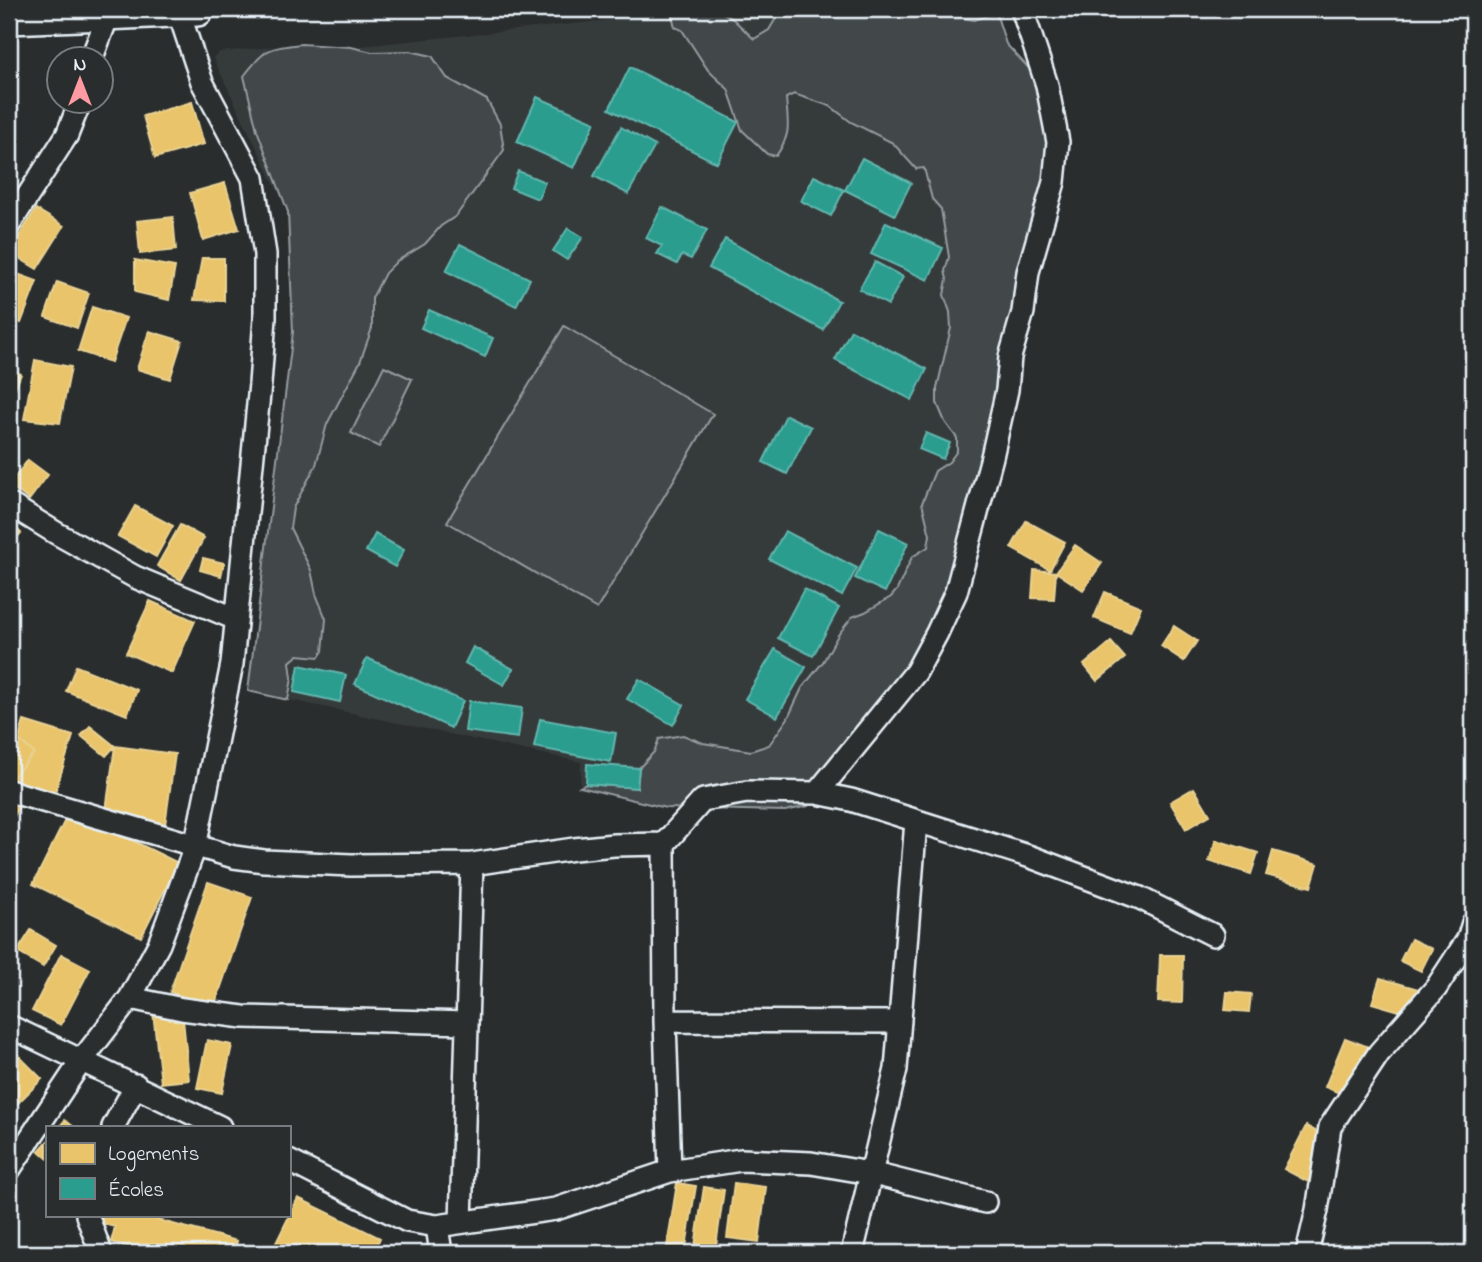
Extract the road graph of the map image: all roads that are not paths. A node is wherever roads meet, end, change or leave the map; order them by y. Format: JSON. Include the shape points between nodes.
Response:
{"nodes":[{"id":1,"x":187,"y":9,"type":"edge"},
{"id":2,"x":1022,"y":9,"type":"edge"},
{"id":3,"x":109,"y":13,"type":"junction"},
{"id":4,"x":9,"y":17,"type":"edge"},
{"id":5,"x":96,"y":46,"type":"edge"},
{"id":6,"x":74,"y":116,"type":"edge"},
{"id":7,"x":9,"y":225,"type":"edge"},
{"id":8,"x":9,"y":504,"type":"edge"},
{"id":9,"x":236,"y":619,"type":"junction"},
{"id":10,"x":9,"y":791,"type":"edge"},
{"id":11,"x":817,"y":793,"type":"junction"},
{"id":12,"x":916,"y":821,"type":"junction"},
{"id":13,"x":664,"y":844,"type":"junction"},
{"id":14,"x":195,"y":847,"type":"junction"},
{"id":15,"x":472,"y":864,"type":"junction"},
{"id":16,"x":1473,"y":923,"type":"edge"},
{"id":17,"x":1213,"y":935,"type":"dead end"},
{"id":18,"x":130,"y":998,"type":"junction"},
{"id":19,"x":665,"y":1021,"type":"junction"},
{"id":20,"x":900,"y":1022,"type":"junction"},
{"id":21,"x":467,"y":1023,"type":"junction"},
{"id":22,"x":9,"y":1026,"type":"edge"},
{"id":23,"x":82,"y":1060,"type":"junction"},
{"id":24,"x":136,"y":1085,"type":"junction"},
{"id":25,"x":114,"y":1126,"type":"edge"},
{"id":26,"x":218,"y":1126,"type":"edge"},
{"id":27,"x":290,"y":1162,"type":"edge"},
{"id":28,"x":9,"y":1170,"type":"edge"},
{"id":29,"x":670,"y":1171,"type":"junction"},
{"id":30,"x":870,"y":1173,"type":"junction"},
{"id":31,"x":985,"y":1202,"type":"dead end"},
{"id":32,"x":87,"y":1216,"type":"edge"},
{"id":33,"x":461,"y":1222,"type":"junction"},
{"id":34,"x":437,"y":1226,"type":"junction"},
{"id":35,"x":101,"y":1253,"type":"edge"},
{"id":36,"x":441,"y":1253,"type":"edge"},
{"id":37,"x":852,"y":1253,"type":"edge"},
{"id":38,"x":1307,"y":1253,"type":"edge"}],
"edges":[{"from":1,"to":3,"type":"highway"},
{"from":1,"to":9,"type":"street","via":[[202,82],[253,178],[265,254],[263,344]]},
{"from":2,"to":11,"type":"street","via":[[1047,85],[1058,142],[1054,182],[1028,272],[992,457],[956,592],[937,634],[916,672]]},
{"from":3,"to":4,"type":"highway"},
{"from":3,"to":5,"type":"street"},
{"from":6,"to":7,"type":"street"},
{"from":8,"to":9,"type":"street","via":[[135,577]]},
{"from":9,"to":14,"type":"street","via":[[232,664]]},
{"from":10,"to":14,"type":"street"},
{"from":11,"to":12,"type":"street"},
{"from":11,"to":13,"type":"street","via":[[747,792],[703,800]]},
{"from":12,"to":17,"type":"street","via":[[1140,898]]},
{"from":12,"to":20,"type":"street"},
{"from":13,"to":15,"type":"street","via":[[574,849]]},
{"from":13,"to":19,"type":"street"},
{"from":14,"to":15,"type":"street","via":[[264,861]]},
{"from":14,"to":18,"type":"street","via":[[159,944]]},
{"from":15,"to":21,"type":"street"},
{"from":16,"to":38,"type":"street","via":[[1468,939],[1436,988],[1379,1053],[1331,1127]]},
{"from":18,"to":21,"type":"street","via":[[243,1017]]},
{"from":18,"to":23,"type":"street"},
{"from":19,"to":20,"type":"street"},
{"from":19,"to":29,"type":"street"},
{"from":20,"to":30,"type":"street","via":[[896,1069]]},
{"from":21,"to":33,"type":"street"},
{"from":22,"to":23,"type":"street"},
{"from":23,"to":24,"type":"street"},
{"from":23,"to":28,"type":"street"},
{"from":24,"to":25,"type":"street"},
{"from":24,"to":26,"type":"street"},
{"from":27,"to":34,"type":"street","via":[[407,1221]]},
{"from":29,"to":30,"type":"street","via":[[741,1160],[811,1163]]},
{"from":29,"to":33,"type":"street","via":[[556,1209]]},
{"from":30,"to":31,"type":"street"},
{"from":30,"to":37,"type":"street"},
{"from":32,"to":35,"type":"street"},
{"from":33,"to":34,"type":"street"},
{"from":34,"to":36,"type":"street"}]}
